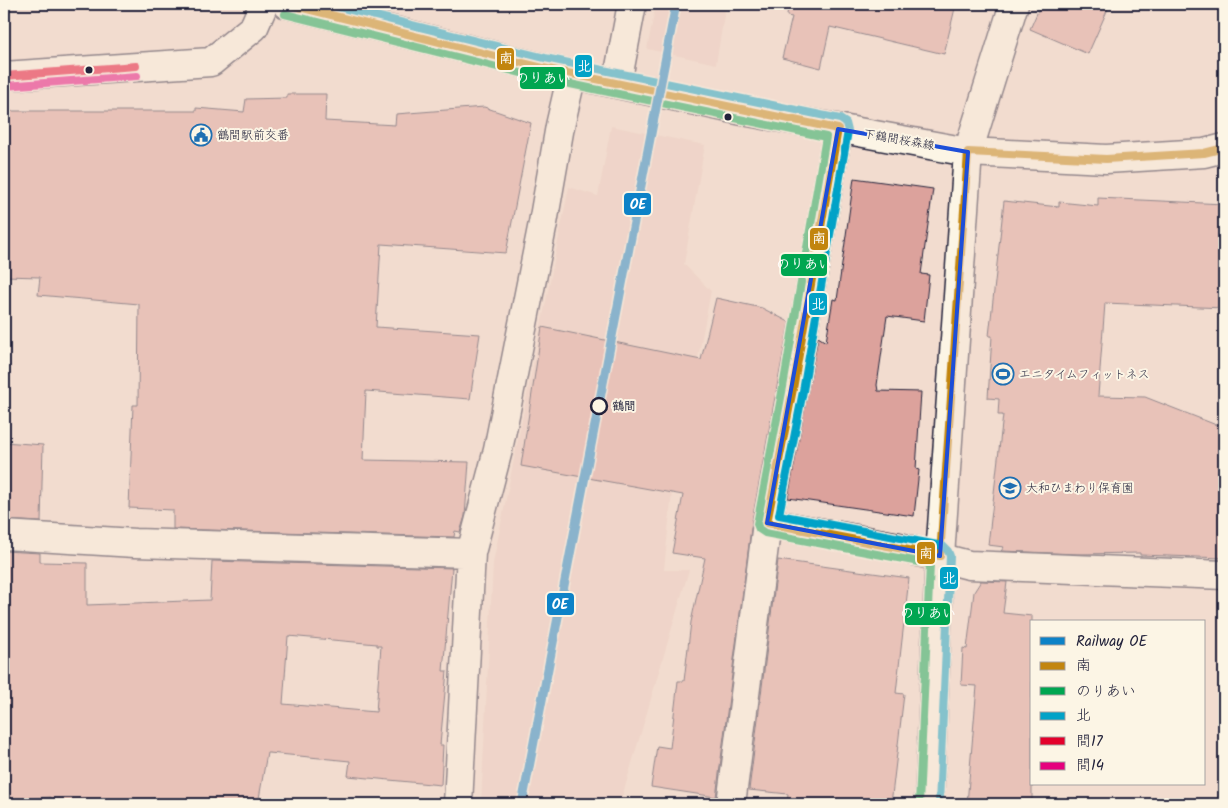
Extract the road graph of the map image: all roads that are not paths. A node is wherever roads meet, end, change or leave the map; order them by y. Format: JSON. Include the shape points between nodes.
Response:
{"nodes":[{"id":1,"x":264,"y":4,"type":"edge"},
{"id":2,"x":287,"y":4,"type":"edge"},
{"id":3,"x":632,"y":4,"type":"edge"},
{"id":4,"x":1014,"y":4,"type":"edge"},
{"id":5,"x":572,"y":74,"type":"junction"},
{"id":6,"x":4,"y":76,"type":"edge"},
{"id":7,"x":617,"y":83,"type":"junction"},
{"id":8,"x":838,"y":129,"type":"junction"},
{"id":9,"x":1224,"y":148,"type":"edge"},
{"id":10,"x":968,"y":152,"type":"junction"},
{"id":11,"x":767,"y":524,"type":"junction"},
{"id":12,"x":4,"y":535,"type":"edge"},
{"id":13,"x":471,"y":553,"type":"junction"},
{"id":14,"x":940,"y":556,"type":"junction"},
{"id":15,"x":1224,"y":575,"type":"edge"},
{"id":16,"x":458,"y":804,"type":"edge"},
{"id":17,"x":731,"y":804,"type":"edge"},
{"id":18,"x":929,"y":804,"type":"edge"}],
"edges":[{"from":1,"to":6,"type":"street","via":[[254,27],[211,62]]},
{"from":2,"to":5,"type":"street","name":"下鶴間桜森線"},
{"from":3,"to":7,"type":"street"},
{"from":4,"to":10,"type":"street"},
{"from":5,"to":7,"type":"street","name":"下鶴間桜森線"},
{"from":5,"to":13,"type":"street","via":[[498,450]]},
{"from":7,"to":8,"type":"street","name":"下鶴間桜森線"},
{"from":8,"to":10,"type":"street","name":"下鶴間桜森線"},
{"from":8,"to":11,"type":"street"},
{"from":9,"to":10,"type":"street","name":"下鶴間桜森線","via":[[1204,153],[1106,158]]},
{"from":10,"to":14,"type":"street"},
{"from":11,"to":14,"type":"street"},
{"from":11,"to":17,"type":"street"},
{"from":12,"to":13,"type":"street","via":[[145,543]]},
{"from":13,"to":16,"type":"street"},
{"from":14,"to":15,"type":"street","via":[[969,565]]},
{"from":14,"to":18,"type":"street"}]}
